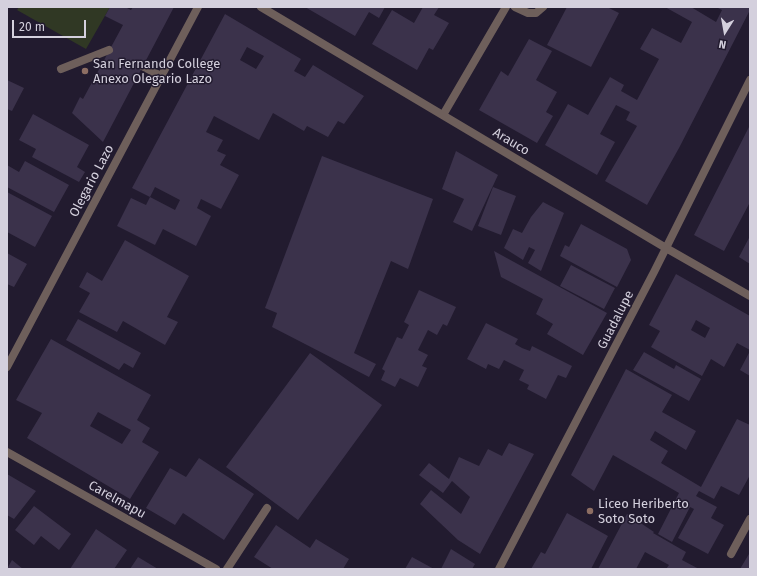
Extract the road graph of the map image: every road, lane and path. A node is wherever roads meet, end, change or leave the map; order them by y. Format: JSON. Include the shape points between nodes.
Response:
{"nodes":[{"id":1,"x":198,"y":7,"type":"edge"},
{"id":2,"x":261,"y":7,"type":"edge"},
{"id":3,"x":506,"y":7,"type":"edge"},
{"id":4,"x":515,"y":7,"type":"edge"},
{"id":5,"x":543,"y":7,"type":"edge"},
{"id":6,"x":109,"y":50,"type":"dead end"},
{"id":7,"x":142,"y":66,"type":"dead end"},
{"id":8,"x":61,"y":69,"type":"dead end"},
{"id":9,"x":161,"y":76,"type":"junction"},
{"id":10,"x":750,"y":80,"type":"edge"},
{"id":11,"x":443,"y":115,"type":"junction"},
{"id":12,"x":666,"y":248,"type":"junction"},
{"id":13,"x":750,"y":296,"type":"edge"},
{"id":14,"x":7,"y":367,"type":"edge"},
{"id":15,"x":7,"y":452,"type":"edge"},
{"id":16,"x":267,"y":508,"type":"dead end"},
{"id":17,"x":750,"y":518,"type":"edge"},
{"id":18,"x":747,"y":533,"type":"edge"},
{"id":19,"x":731,"y":554,"type":"dead end"},
{"id":20,"x":216,"y":569,"type":"edge"},
{"id":21,"x":227,"y":569,"type":"edge"},
{"id":22,"x":499,"y":569,"type":"edge"}],
"edges":[{"from":1,"to":9,"type":"street","name":"Olegario Lazo"},
{"from":2,"to":11,"type":"street","name":"Arauco"},
{"from":3,"to":11,"type":"street"},
{"from":4,"to":5,"type":"street","via":[[528,13],[536,13]]},
{"from":6,"to":8,"type":"street"},
{"from":7,"to":9,"type":"street"},
{"from":9,"to":14,"type":"street","name":"Olegario Lazo"},
{"from":10,"to":12,"type":"street","name":"Guadalupe"},
{"from":11,"to":12,"type":"street","name":"Arauco"},
{"from":12,"to":13,"type":"street","name":"Arauco"},
{"from":12,"to":22,"type":"street","name":"Guadalupe"},
{"from":15,"to":20,"type":"street","name":"Carelmapu"},
{"from":16,"to":21,"type":"street"},
{"from":17,"to":18,"type":"street"},
{"from":18,"to":19,"type":"street"}]}
